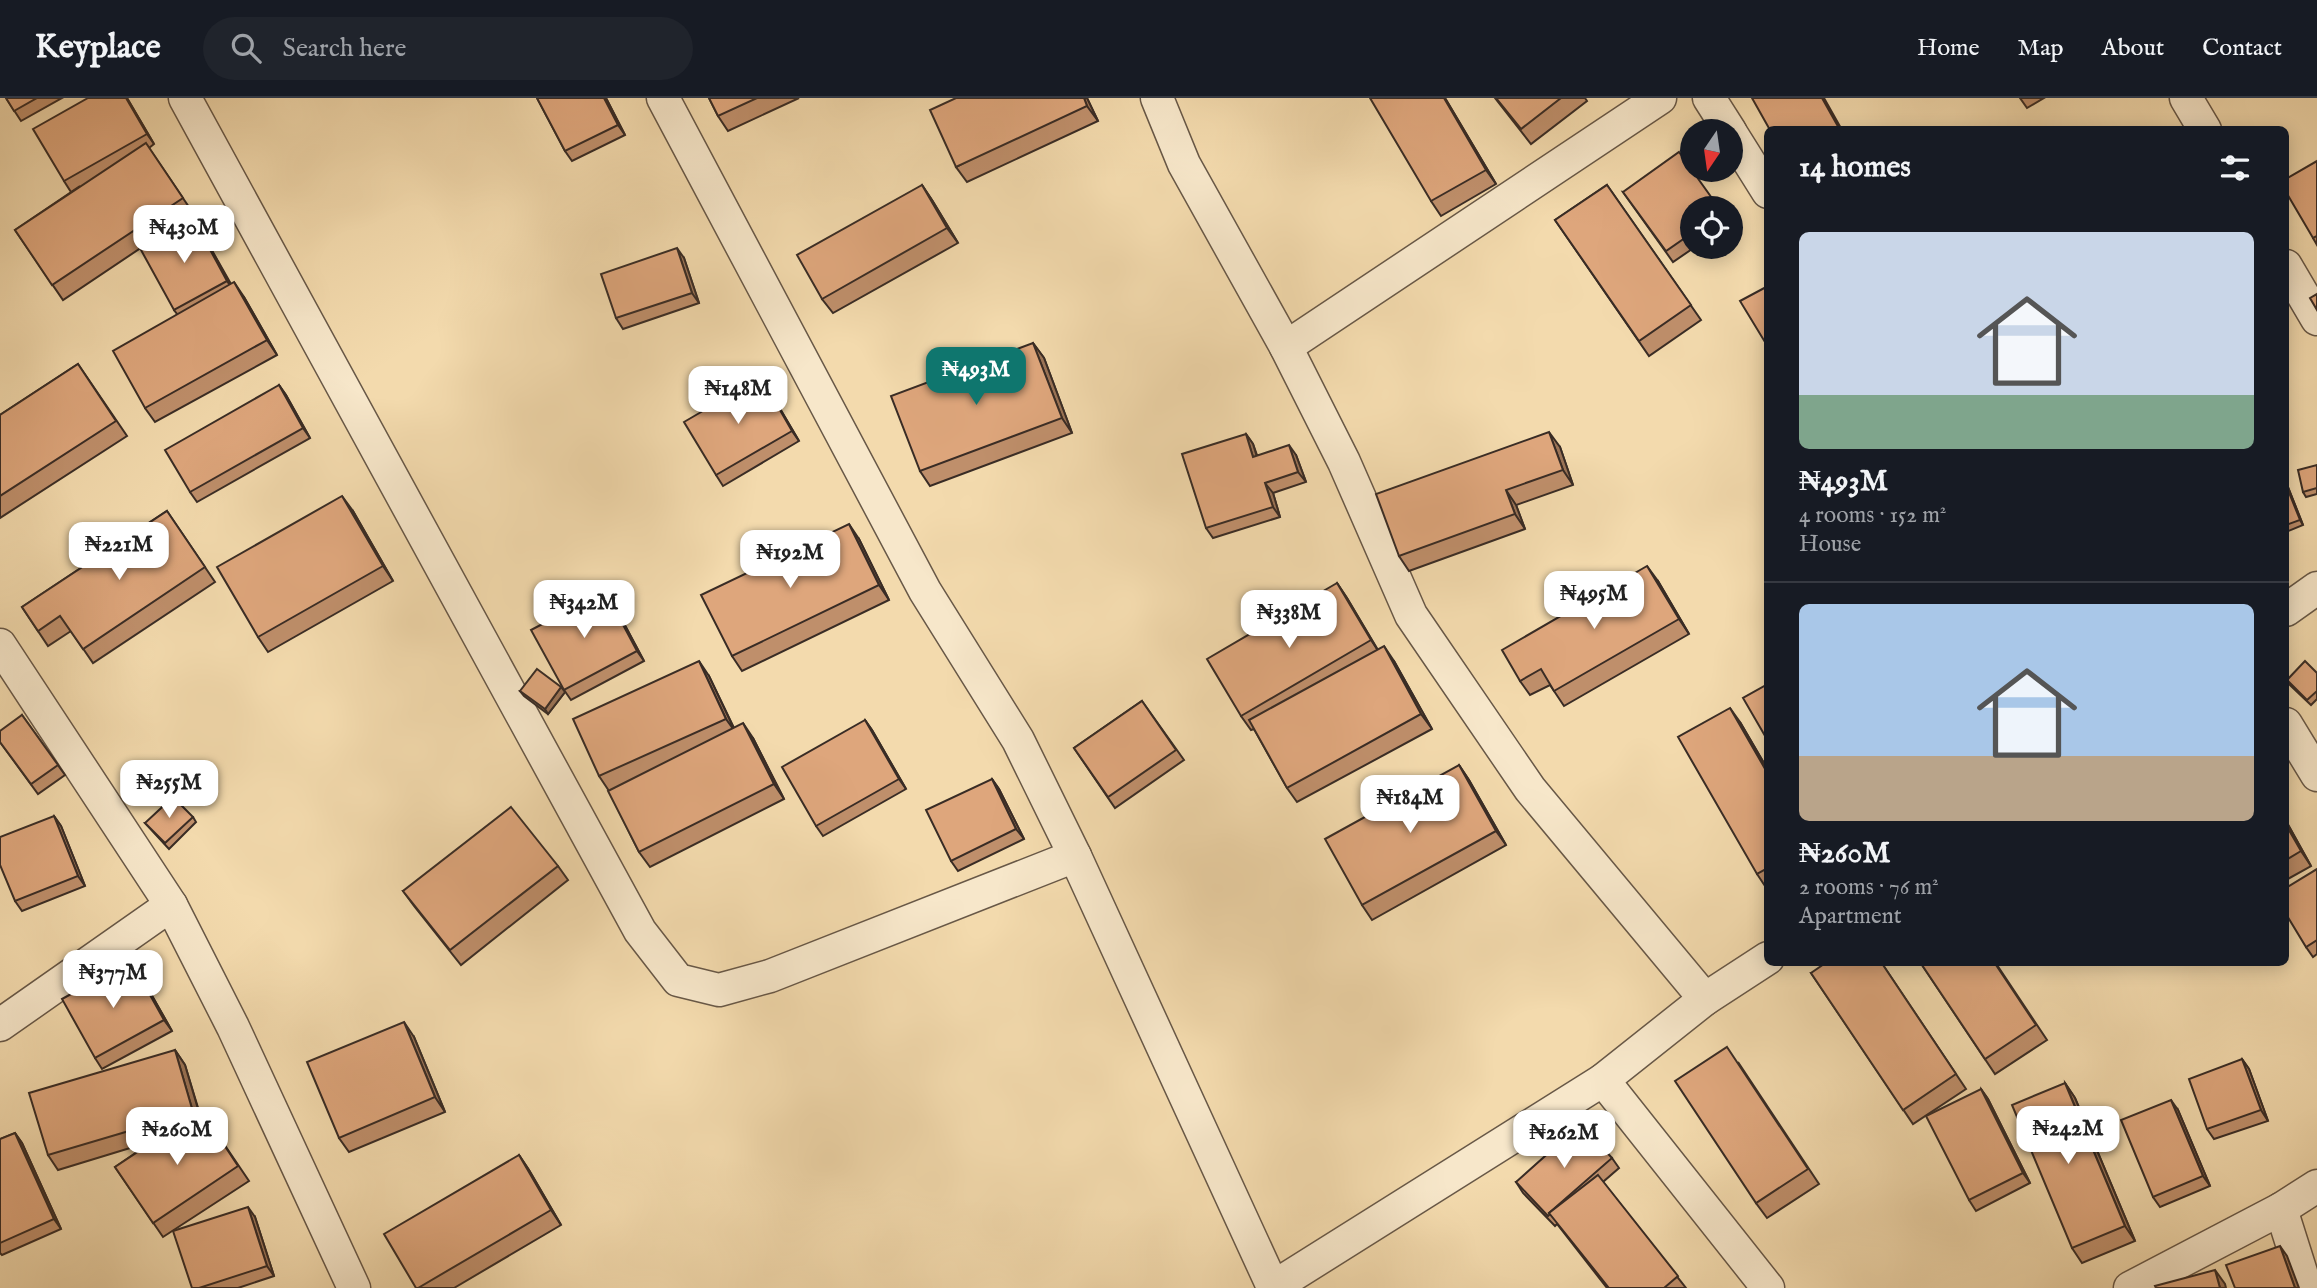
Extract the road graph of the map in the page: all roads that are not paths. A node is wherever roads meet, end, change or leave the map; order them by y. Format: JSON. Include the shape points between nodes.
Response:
{"nodes":[{"id":1,"x":185,"y":98,"type":"edge"},
{"id":2,"x":663,"y":98,"type":"edge"},
{"id":3,"x":1157,"y":98,"type":"edge"},
{"id":4,"x":1660,"y":98,"type":"edge"},
{"id":5,"x":1709,"y":98,"type":"edge"},
{"id":6,"x":2186,"y":98,"type":"edge"},
{"id":7,"x":1722,"y":119,"type":"edge"},
{"id":8,"x":2203,"y":126,"type":"edge"},
{"id":9,"x":1743,"y":153,"type":"edge"},
{"id":10,"x":1764,"y":186,"type":"edge"},
{"id":11,"x":2289,"y":271,"type":"edge"},
{"id":12,"x":2317,"y":319,"type":"edge"},
{"id":13,"x":1286,"y":347,"type":"junction"},
{"id":14,"x":2317,"y":588,"type":"edge"},
{"id":15,"x":2289,"y":608,"type":"edge"},
{"id":16,"x":0,"y":645,"type":"edge"},
{"id":17,"x":2289,"y":729,"type":"edge"},
{"id":18,"x":2317,"y":775,"type":"edge"},
{"id":19,"x":1075,"y":856,"type":"junction"},
{"id":20,"x":171,"y":905,"type":"junction"},
{"id":21,"x":1764,"y":961,"type":"edge"},
{"id":22,"x":1705,"y":999,"type":"junction"},
{"id":23,"x":0,"y":1025,"type":"edge"},
{"id":24,"x":1603,"y":1080,"type":"junction"},
{"id":25,"x":2317,"y":1186,"type":"edge"},
{"id":26,"x":2281,"y":1209,"type":"junction"},
{"id":27,"x":1273,"y":1287,"type":"edge"},
{"id":28,"x":354,"y":1288,"type":"edge"},
{"id":29,"x":1768,"y":1288,"type":"edge"},
{"id":30,"x":2130,"y":1288,"type":"edge"},
{"id":31,"x":2306,"y":1288,"type":"edge"}],
"edges":[{"from":1,"to":19,"type":"street","via":[[640,931],[678,981],[719,990],[770,976]]},
{"from":2,"to":19,"type":"street","via":[[925,591],[1018,740]]},
{"from":3,"to":13,"type":"street","via":[[1184,164]]},
{"from":4,"to":13,"type":"street"},
{"from":5,"to":7,"type":"street"},
{"from":6,"to":8,"type":"street"},
{"from":9,"to":10,"type":"street"},
{"from":11,"to":12,"type":"street"},
{"from":13,"to":22,"type":"street","via":[[1344,462],[1411,615],[1530,789]]},
{"from":14,"to":15,"type":"street"},
{"from":16,"to":20,"type":"street"},
{"from":17,"to":18,"type":"street"},
{"from":19,"to":27,"type":"street"},
{"from":20,"to":23,"type":"street"},
{"from":20,"to":28,"type":"street"},
{"from":21,"to":22,"type":"street"},
{"from":22,"to":24,"type":"street"},
{"from":24,"to":27,"type":"street"},
{"from":24,"to":29,"type":"street"},
{"from":25,"to":26,"type":"street"},
{"from":26,"to":30,"type":"street"},
{"from":26,"to":31,"type":"street"}]}
